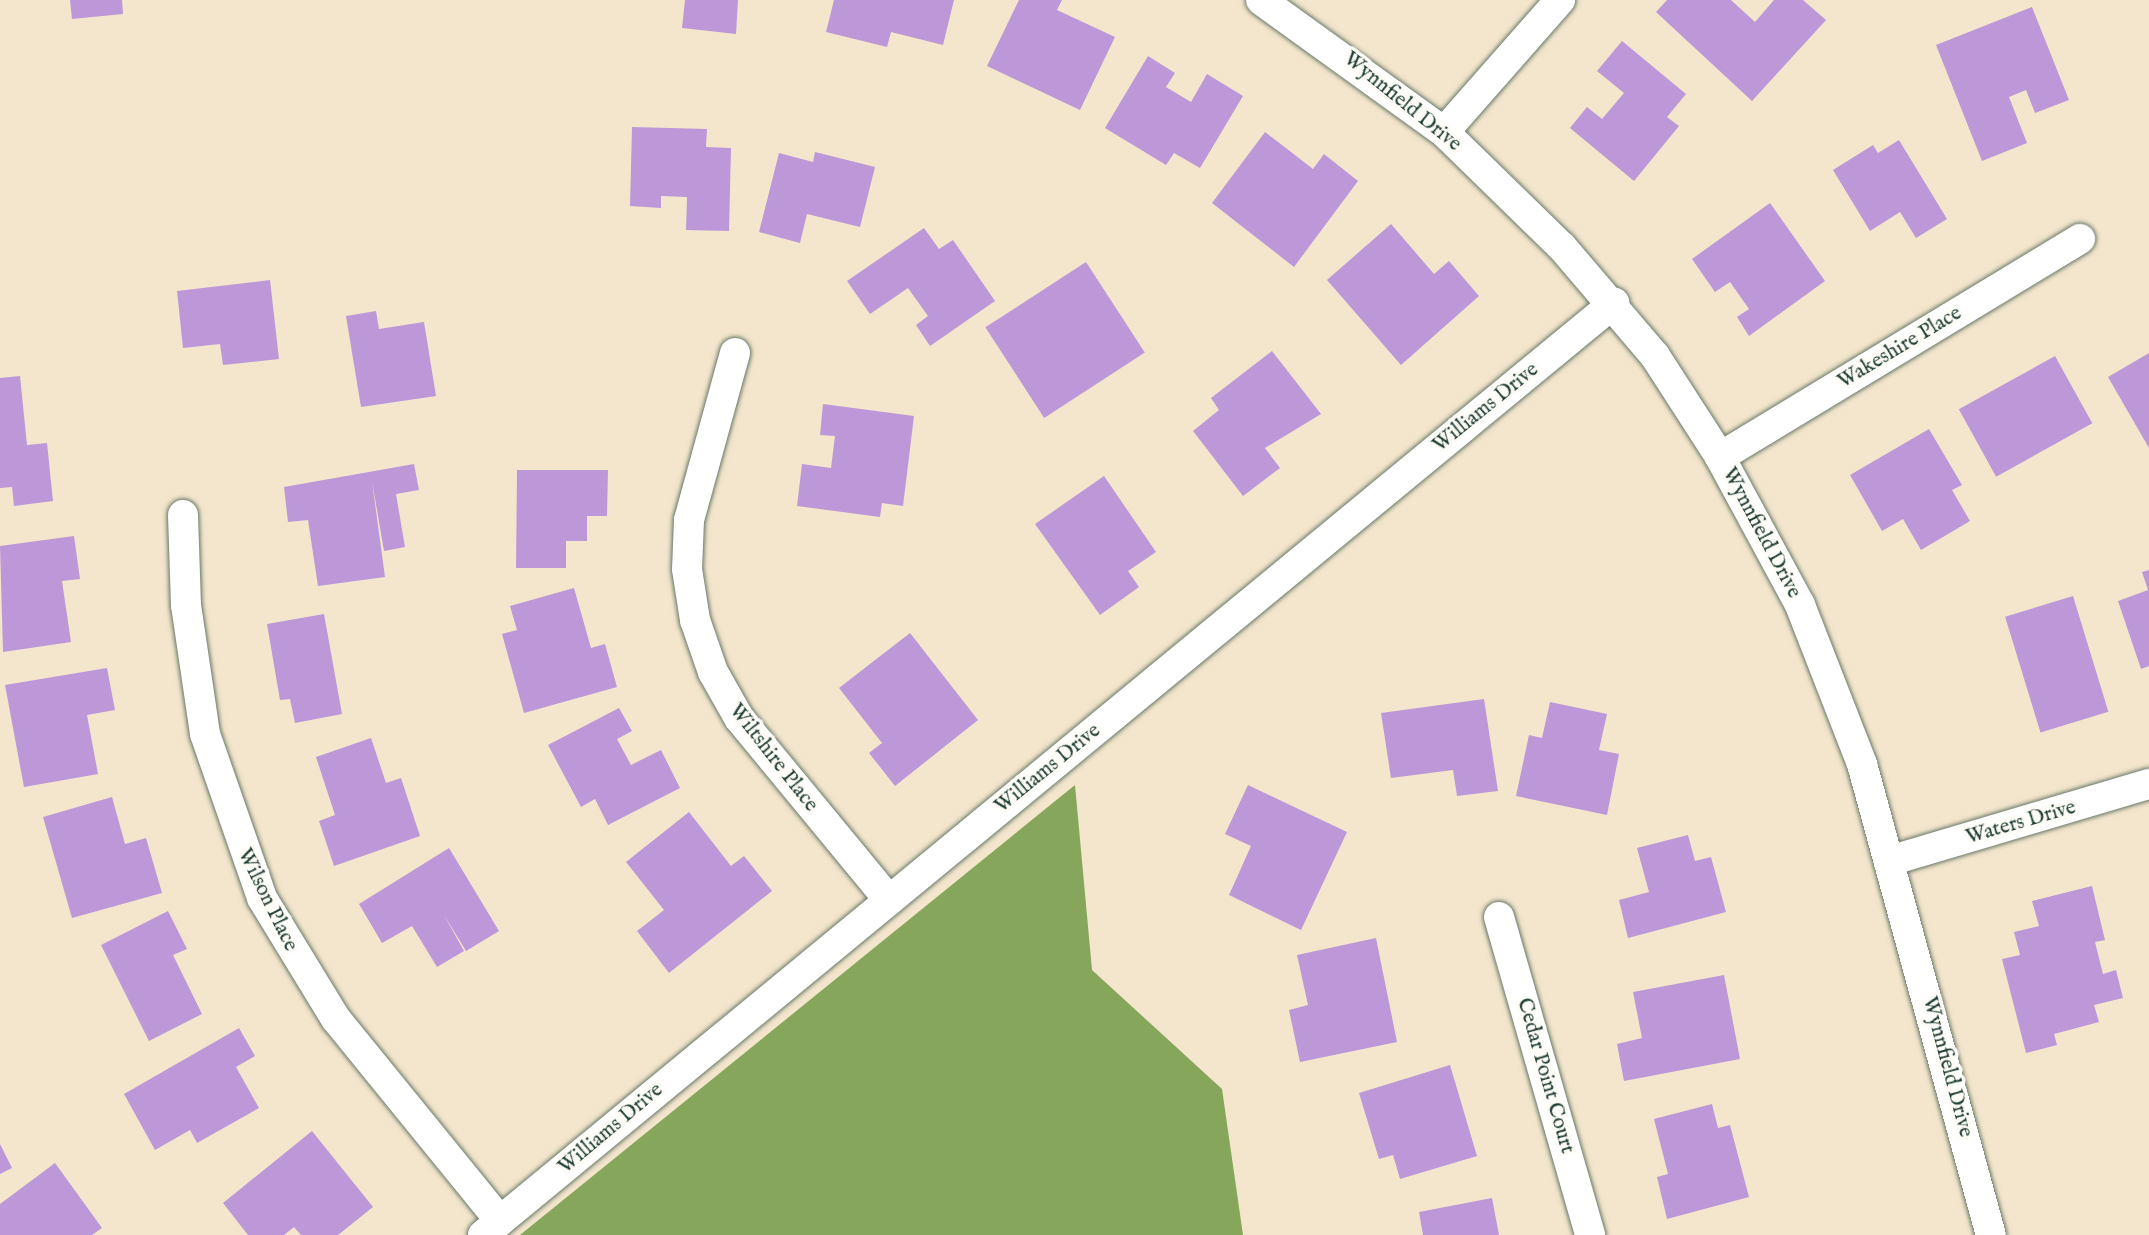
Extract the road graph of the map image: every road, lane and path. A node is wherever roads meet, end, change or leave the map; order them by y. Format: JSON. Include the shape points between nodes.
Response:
{"nodes":[{"id":1,"x":1261,"y":0,"type":"edge"},
{"id":2,"x":1560,"y":0,"type":"edge"},
{"id":3,"x":1444,"y":132,"type":"junction"},
{"id":4,"x":2080,"y":239,"type":"dead end"},
{"id":5,"x":1614,"y":303,"type":"junction"},
{"id":6,"x":735,"y":353,"type":"dead end"},
{"id":7,"x":1720,"y":457,"type":"junction"},
{"id":8,"x":183,"y":515,"type":"dead end"},
{"id":9,"x":2149,"y":784,"type":"edge"},
{"id":10,"x":1892,"y":860,"type":"junction"},
{"id":11,"x":889,"y":900,"type":"junction"},
{"id":12,"x":1499,"y":917,"type":"dead end"},
{"id":13,"x":492,"y":1228,"type":"edge"},
{"id":14,"x":1590,"y":1235,"type":"edge"},
{"id":15,"x":1992,"y":1235,"type":"edge"}],
"edges":[{"from":1,"to":3,"type":"street","name":"Wynnfield Drive"},
{"from":2,"to":3,"type":"street"},
{"from":3,"to":5,"type":"street","name":"Wynnfield Drive"},
{"from":4,"to":7,"type":"street","name":"Wakeshire Place"},
{"from":5,"to":7,"type":"street","name":"Wynnfield Drive"},
{"from":5,"to":11,"type":"street","name":"Williams Drive"},
{"from":6,"to":11,"type":"street","name":"Wiltshire Place","via":[[689,520],[687,569],[695,620],[713,672],[739,718]]},
{"from":7,"to":10,"type":"street","name":"Wynnfield Drive","via":[[1805,616]]},
{"from":8,"to":13,"type":"street","name":"Wilson Place","via":[[186,605],[205,734],[262,898],[336,1019]]},
{"from":9,"to":10,"type":"street","name":"Waters Drive"},
{"from":10,"to":15,"type":"street","name":"Wynnfield Drive"},
{"from":11,"to":13,"type":"street","name":"Williams Drive"},
{"from":12,"to":14,"type":"street","name":"Cedar Point Court"}]}
